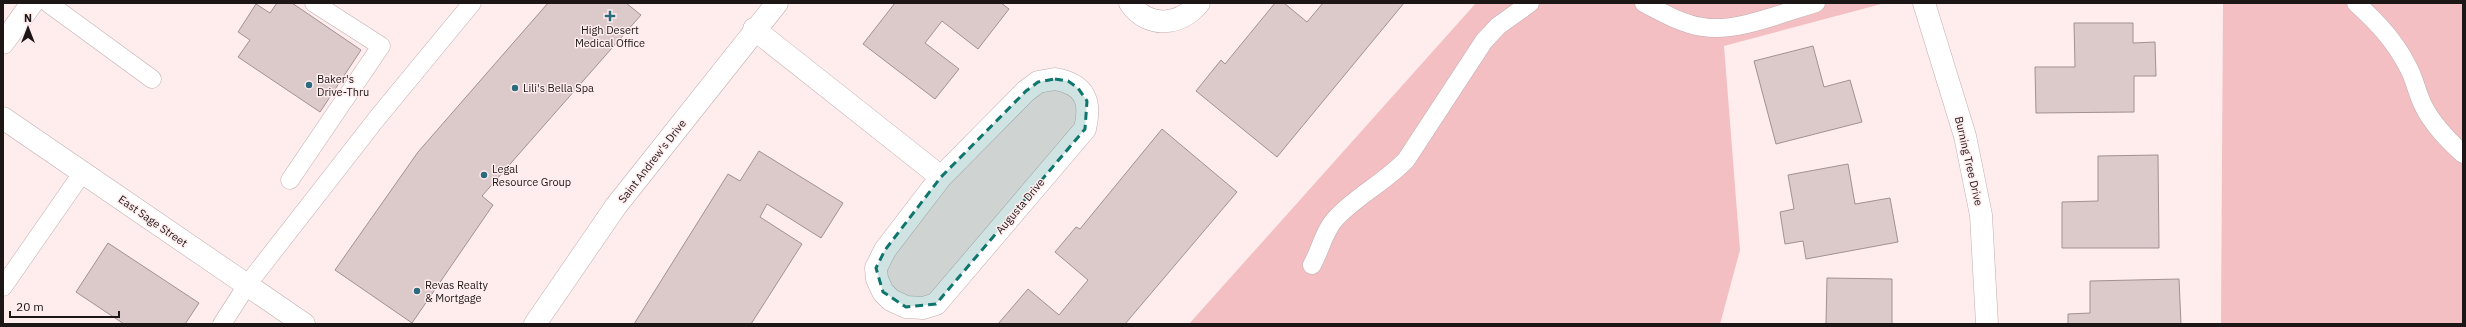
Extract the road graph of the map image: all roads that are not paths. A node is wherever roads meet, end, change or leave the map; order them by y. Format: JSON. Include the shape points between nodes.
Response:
{"nodes":[{"id":1,"x":32,"y":3,"type":"edge"},
{"id":2,"x":48,"y":3,"type":"edge"},
{"id":3,"x":314,"y":3,"type":"edge"},
{"id":4,"x":472,"y":3,"type":"edge"},
{"id":5,"x":777,"y":3,"type":"edge"},
{"id":6,"x":1130,"y":3,"type":"edge"},
{"id":7,"x":1199,"y":3,"type":"edge"},
{"id":8,"x":1530,"y":3,"type":"edge"},
{"id":9,"x":1644,"y":3,"type":"edge"},
{"id":10,"x":1816,"y":3,"type":"edge"},
{"id":11,"x":1924,"y":3,"type":"edge"},
{"id":12,"x":2356,"y":3,"type":"edge"},
{"id":13,"x":754,"y":29,"type":"junction"},
{"id":14,"x":3,"y":43,"type":"edge"},
{"id":15,"x":152,"y":79,"type":"dead end"},
{"id":16,"x":3,"y":118,"type":"edge"},
{"id":17,"x":2463,"y":154,"type":"edge"},
{"id":18,"x":83,"y":172,"type":"junction"},
{"id":19,"x":941,"y":177,"type":"junction"},
{"id":20,"x":290,"y":180,"type":"dead end"},
{"id":21,"x":1312,"y":265,"type":"dead end"},
{"id":22,"x":247,"y":285,"type":"junction"},
{"id":23,"x":3,"y":287,"type":"edge"},
{"id":24,"x":222,"y":324,"type":"edge"},
{"id":25,"x":304,"y":324,"type":"edge"},
{"id":26,"x":535,"y":324,"type":"edge"},
{"id":27,"x":1987,"y":324,"type":"edge"}],
"edges":[{"from":1,"to":14,"type":"street"},
{"from":2,"to":15,"type":"lane"},
{"from":3,"to":20,"type":"lane","via":[[381,46]]},
{"from":4,"to":22,"type":"lane","via":[[378,117]]},
{"from":5,"to":13,"type":"street","name":"Saint Andrew's Drive"},
{"from":6,"to":7,"type":"street","via":[[1138,13],[1150,21],[1168,22],[1182,18]]},
{"from":8,"to":21,"type":"lane","via":[[1498,26],[1484,41],[1406,160],[1391,176],[1337,216],[1326,230],[1320,251]]},
{"from":9,"to":10,"type":"lane","via":[[1687,23],[1705,28],[1723,28],[1746,23]]},
{"from":11,"to":27,"type":"street","name":"Burning Tree Drive","via":[[1966,136],[1981,215]]},
{"from":12,"to":17,"type":"lane","via":[[2393,41],[2409,67],[2427,112],[2447,139]]},
{"from":13,"to":19,"type":"street"},
{"from":13,"to":26,"type":"street","name":"Saint Andrew's Drive","via":[[616,206]]},
{"from":16,"to":18,"type":"street","name":"East Sage Street"},
{"from":18,"to":22,"type":"street","name":"East Sage Street"},
{"from":18,"to":23,"type":"lane"},
{"from":19,"to":19,"type":"street","name":"Augusta Drive","via":[[885,250],[876,268],[877,279],[883,292],[891,300],[906,307],[923,308],[936,304],[947,292],[1086,129],[1088,101],[1078,88],[1068,81],[1054,79],[1038,82]]},
{"from":22,"to":24,"type":"lane"},
{"from":22,"to":25,"type":"street","name":"East Sage Street"}]}
